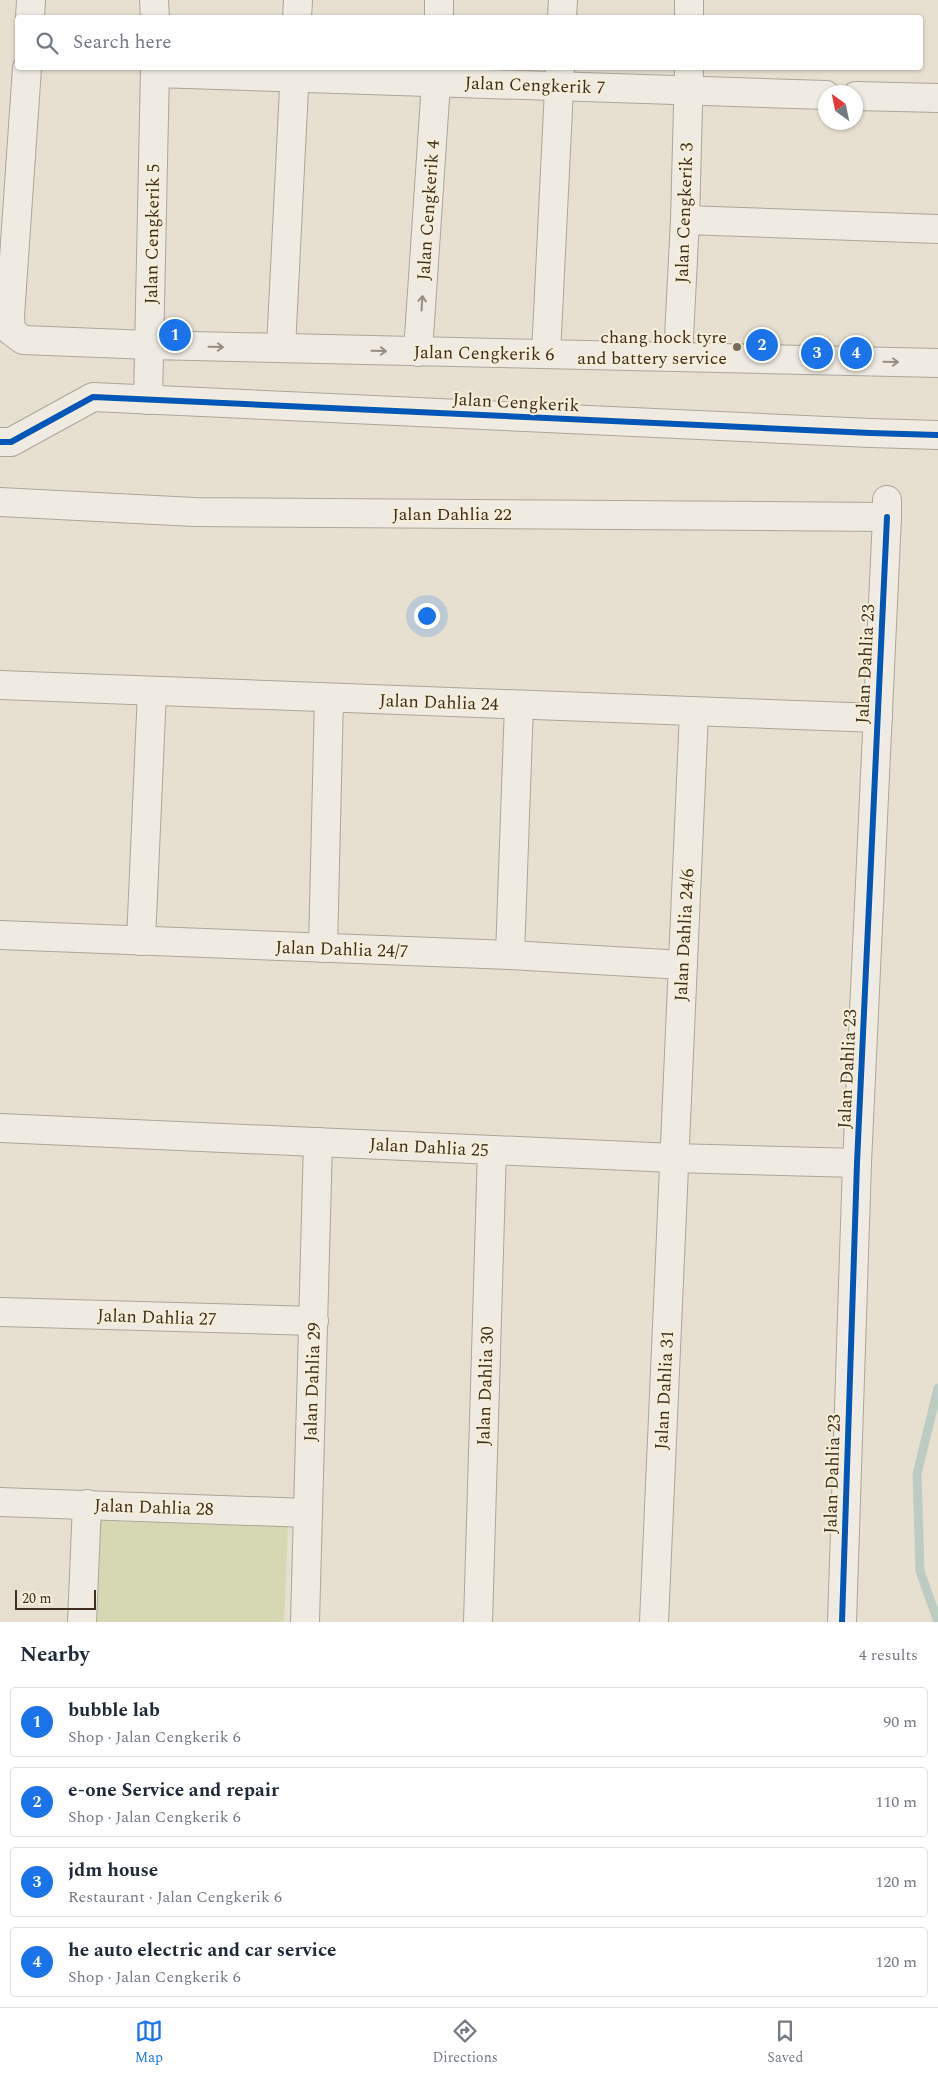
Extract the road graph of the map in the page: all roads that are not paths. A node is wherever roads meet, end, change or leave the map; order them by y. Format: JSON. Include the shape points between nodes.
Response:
{"nodes":[{"id":1,"x":31,"y":0,"type":"edge"},
{"id":2,"x":154,"y":0,"type":"edge"},
{"id":3,"x":298,"y":0,"type":"edge"},
{"id":4,"x":440,"y":0,"type":"edge"},
{"id":5,"x":563,"y":0,"type":"edge"},
{"id":6,"x":690,"y":0,"type":"edge"},
{"id":7,"x":30,"y":15,"type":"edge"},
{"id":8,"x":155,"y":15,"type":"edge"},
{"id":9,"x":297,"y":15,"type":"edge"},
{"id":10,"x":439,"y":15,"type":"edge"},
{"id":11,"x":562,"y":15,"type":"edge"},
{"id":12,"x":689,"y":15,"type":"edge"},
{"id":13,"x":27,"y":70,"type":"edge"},
{"id":14,"x":155,"y":70,"type":"edge"},
{"id":15,"x":295,"y":72,"type":"edge"},
{"id":16,"x":436,"y":75,"type":"edge"},
{"id":17,"x":560,"y":77,"type":"edge"},
{"id":18,"x":689,"y":79,"type":"edge"},
{"id":19,"x":818,"y":94,"type":"edge"},
{"id":20,"x":863,"y":96,"type":"edge"},
{"id":21,"x":938,"y":98,"type":"edge"},
{"id":22,"x":685,"y":220,"type":"junction"},
{"id":23,"x":938,"y":229,"type":"edge"},
{"id":24,"x":150,"y":345,"type":"junction"},
{"id":25,"x":281,"y":348,"type":"junction"},
{"id":26,"x":418,"y":352,"type":"junction"},
{"id":27,"x":546,"y":354,"type":"junction"},
{"id":28,"x":678,"y":357,"type":"junction"},
{"id":29,"x":938,"y":363,"type":"edge"},
{"id":30,"x":148,"y":400,"type":"junction"},
{"id":31,"x":938,"y":435,"type":"edge"},
{"id":32,"x":0,"y":442,"type":"edge"},
{"id":33,"x":0,"y":502,"type":"edge"},
{"id":34,"x":887,"y":509,"type":"joint"},
{"id":35,"x":0,"y":685,"type":"edge"},
{"id":36,"x":152,"y":691,"type":"junction"},
{"id":37,"x":329,"y":698,"type":"junction"},
{"id":38,"x":519,"y":705,"type":"junction"},
{"id":39,"x":694,"y":712,"type":"junction"},
{"id":40,"x":878,"y":718,"type":"junction"},
{"id":41,"x":0,"y":935,"type":"edge"},
{"id":42,"x":141,"y":940,"type":"junction"},
{"id":43,"x":323,"y":948,"type":"junction"},
{"id":44,"x":510,"y":956,"type":"junction"},
{"id":45,"x":683,"y":965,"type":"junction"},
{"id":46,"x":0,"y":1128,"type":"edge"},
{"id":47,"x":318,"y":1142,"type":"junction"},
{"id":48,"x":492,"y":1150,"type":"junction"},
{"id":49,"x":674,"y":1158,"type":"junction"},
{"id":50,"x":857,"y":1163,"type":"junction"},
{"id":51,"x":0,"y":1312,"type":"edge"},
{"id":52,"x":314,"y":1321,"type":"junction"},
{"id":53,"x":0,"y":1502,"type":"edge"},
{"id":54,"x":87,"y":1504,"type":"junction"},
{"id":55,"x":308,"y":1512,"type":"junction"},
{"id":56,"x":82,"y":1622,"type":"edge"},
{"id":57,"x":305,"y":1622,"type":"edge"},
{"id":58,"x":478,"y":1622,"type":"edge"},
{"id":59,"x":654,"y":1622,"type":"edge"},
{"id":60,"x":842,"y":1622,"type":"edge"}],
"edges":[{"from":1,"to":7,"type":"street"},
{"from":2,"to":8,"type":"street"},
{"from":3,"to":9,"type":"street"},
{"from":4,"to":10,"type":"street"},
{"from":5,"to":11,"type":"street"},
{"from":6,"to":12,"type":"street"},
{"from":13,"to":24,"type":"street","name":"Jalan Cengkerik 6","via":[[11,331],[23,340]]},
{"from":14,"to":15,"type":"street","name":"Jalan Cengkerik 7"},
{"from":14,"to":24,"type":"street","name":"Jalan Cengkerik 5"},
{"from":15,"to":16,"type":"street","name":"Jalan Cengkerik 7"},
{"from":15,"to":25,"type":"street"},
{"from":16,"to":17,"type":"street","name":"Jalan Cengkerik 7"},
{"from":26,"to":16,"type":"street","name":"Jalan Cengkerik 4","one_way":true},
{"from":17,"to":18,"type":"street","name":"Jalan Cengkerik 7"},
{"from":17,"to":27,"type":"street"},
{"from":18,"to":19,"type":"street","name":"Jalan Cengkerik 7"},
{"from":18,"to":22,"type":"street","name":"Jalan Cengkerik 3"},
{"from":20,"to":21,"type":"street"},
{"from":22,"to":23,"type":"street"},
{"from":22,"to":28,"type":"street","name":"Jalan Cengkerik 3"},
{"from":24,"to":25,"type":"street","name":"Jalan Cengkerik 6","one_way":true},
{"from":24,"to":30,"type":"street","name":"Jalan Cengkerik 5"},
{"from":25,"to":26,"type":"street","name":"Jalan Cengkerik 6","one_way":true},
{"from":26,"to":27,"type":"street","name":"Jalan Cengkerik 6"},
{"from":27,"to":28,"type":"street","name":"Jalan Cengkerik 6"},
{"from":28,"to":29,"type":"street","name":"Jalan Cengkerik 6","one_way":true},
{"from":30,"to":31,"type":"street","name":"Jalan Cengkerik"},
{"from":30,"to":32,"type":"street","name":"Jalan Cengkerik","via":[[93,397],[11,442]]},
{"from":33,"to":34,"type":"street","name":"Jalan Dahlia 22","via":[[194,512]]},
{"from":34,"to":40,"type":"street","name":"Jalan Dahlia 23"},
{"from":35,"to":36,"type":"street","name":"Jalan Dahlia 24"},
{"from":36,"to":37,"type":"street","name":"Jalan Dahlia 24"},
{"from":36,"to":42,"type":"street"},
{"from":37,"to":38,"type":"street","name":"Jalan Dahlia 24"},
{"from":37,"to":43,"type":"street"},
{"from":38,"to":39,"type":"street","name":"Jalan Dahlia 24"},
{"from":38,"to":44,"type":"street"},
{"from":39,"to":40,"type":"street","name":"Jalan Dahlia 24"},
{"from":39,"to":45,"type":"street","name":"Jalan Dahlia 24/6"},
{"from":40,"to":50,"type":"street","name":"Jalan Dahlia 23"},
{"from":41,"to":42,"type":"street","name":"Jalan Dahlia 24/7"},
{"from":42,"to":43,"type":"street","name":"Jalan Dahlia 24/7"},
{"from":43,"to":44,"type":"street","name":"Jalan Dahlia 24/7"},
{"from":44,"to":45,"type":"street","name":"Jalan Dahlia 24/7"},
{"from":45,"to":49,"type":"street","name":"Jalan Dahlia 24/6"},
{"from":46,"to":47,"type":"street","name":"Jalan Dahlia 25"},
{"from":47,"to":48,"type":"street","name":"Jalan Dahlia 25"},
{"from":47,"to":52,"type":"street","name":"Jalan Dahlia 29"},
{"from":48,"to":49,"type":"street","name":"Jalan Dahlia 25"},
{"from":48,"to":58,"type":"street","name":"Jalan Dahlia 30"},
{"from":49,"to":50,"type":"street","name":"Jalan Dahlia 25"},
{"from":49,"to":59,"type":"street","name":"Jalan Dahlia 31"},
{"from":50,"to":60,"type":"street","name":"Jalan Dahlia 23"},
{"from":51,"to":52,"type":"street","name":"Jalan Dahlia 27"},
{"from":52,"to":55,"type":"street","name":"Jalan Dahlia 29"},
{"from":53,"to":54,"type":"street","name":"Jalan Dahlia 28"},
{"from":54,"to":55,"type":"street","name":"Jalan Dahlia 28"},
{"from":54,"to":56,"type":"street"},
{"from":55,"to":57,"type":"street","name":"Jalan Dahlia 29"}]}
